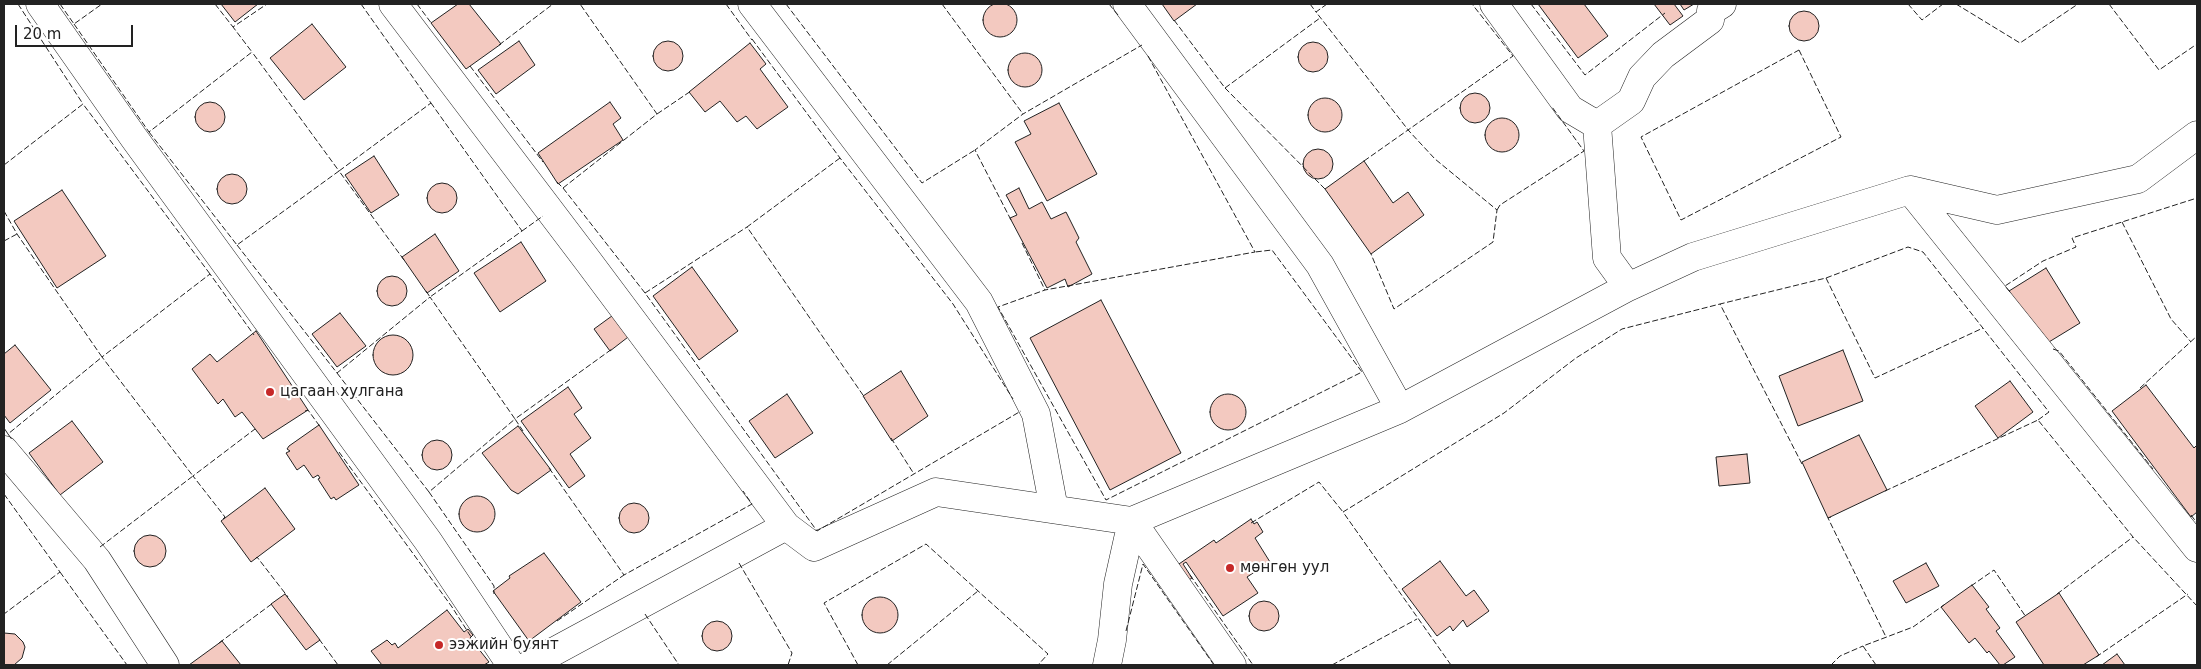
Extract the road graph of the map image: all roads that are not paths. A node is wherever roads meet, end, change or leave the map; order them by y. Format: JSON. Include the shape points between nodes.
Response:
{"nodes":[{"id":1,"x":40,"y":4,"type":"edge"},
{"id":2,"x":393,"y":4,"type":"edge"},
{"id":3,"x":752,"y":4,"type":"edge"},
{"id":4,"x":1127,"y":4,"type":"edge"},
{"id":5,"x":1494,"y":4,"type":"edge"},
{"id":6,"x":1722,"y":4,"type":"edge"},
{"id":7,"x":1597,"y":125,"type":"junction"},
{"id":8,"x":2197,"y":135,"type":"edge"},
{"id":9,"x":1910,"y":190,"type":"junction"},
{"id":10,"x":1628,"y":287,"type":"junction"},
{"id":11,"x":1400,"y":409,"type":"junction"},
{"id":12,"x":4,"y":450,"type":"edge"},
{"id":13,"x":1054,"y":509,"type":"junction"},
{"id":14,"x":1132,"y":521,"type":"junction"},
{"id":15,"x":786,"y":526,"type":"junction"},
{"id":16,"x":2197,"y":548,"type":"edge"},
{"id":17,"x":165,"y":665,"type":"edge"},
{"id":18,"x":511,"y":665,"type":"edge"},
{"id":19,"x":529,"y":665,"type":"edge"},
{"id":20,"x":1107,"y":665,"type":"edge"},
{"id":21,"x":1232,"y":665,"type":"edge"}],
"edges":[{"from":1,"to":18,"type":"street","via":[[428,541]]},
{"from":2,"to":15,"type":"street"},
{"from":3,"to":13,"type":"street","via":[[979,302],[1036,414]]},
{"from":4,"to":11,"type":"street","via":[[1320,264]]},
{"from":5,"to":7,"type":"street","via":[[1570,108]]},
{"from":6,"to":7,"type":"street","via":[[1711,12],[1710,20],[1656,62],[1642,77],[1631,100]]},
{"from":7,"to":10,"type":"street","via":[[1607,258]]},
{"from":8,"to":9,"type":"street","via":[[2138,179],[1997,210]]},
{"from":9,"to":10,"type":"street","via":[[1693,256]]},
{"from":9,"to":16,"type":"street"},
{"from":10,"to":11,"type":"street"},
{"from":11,"to":14,"type":"street"},
{"from":12,"to":17,"type":"street","via":[[96,560]]},
{"from":13,"to":14,"type":"street"},
{"from":13,"to":15,"type":"street","via":[[936,492],[814,547]]},
{"from":14,"to":20,"type":"street","via":[[1118,584]]},
{"from":14,"to":21,"type":"street"},
{"from":15,"to":19,"type":"street"}]}
